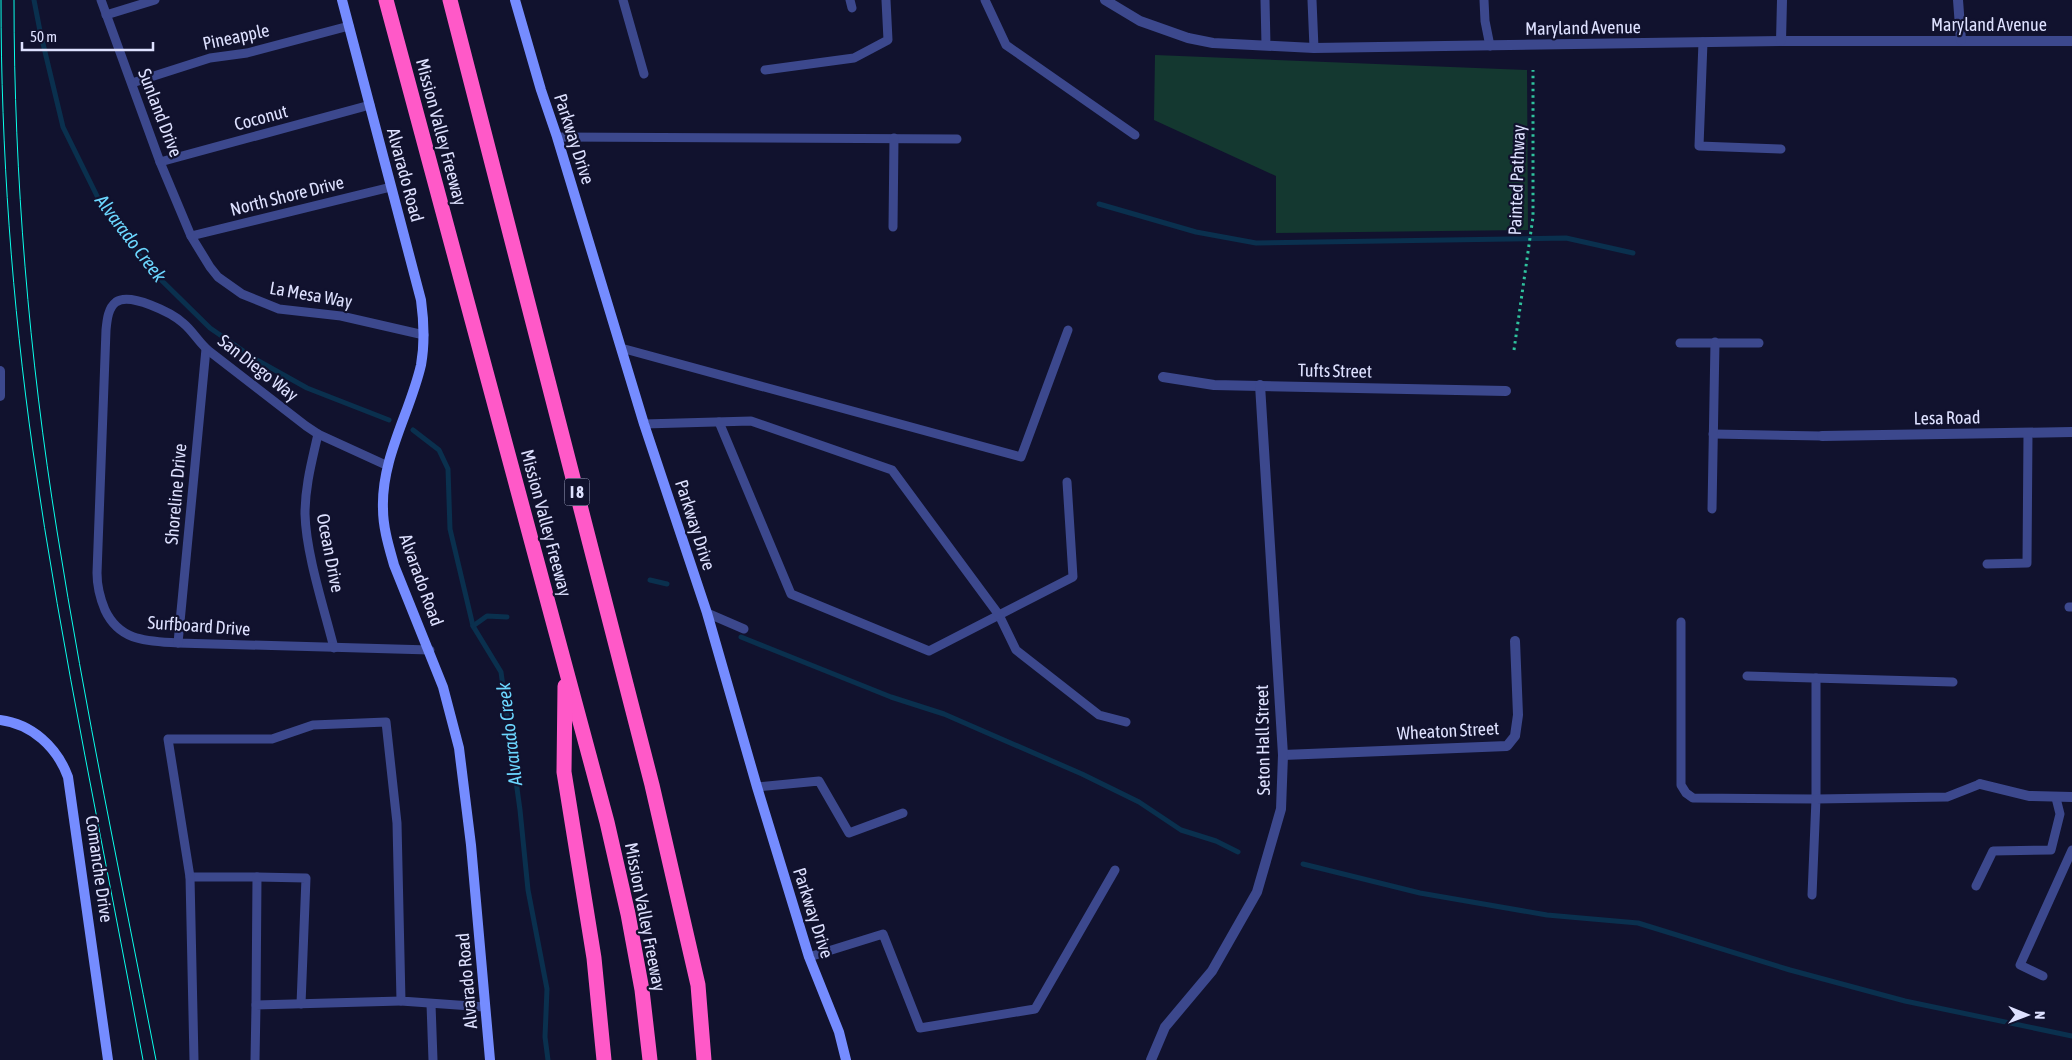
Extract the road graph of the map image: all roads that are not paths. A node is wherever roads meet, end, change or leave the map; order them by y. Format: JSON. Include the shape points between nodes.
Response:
{"nodes":[{"id":1,"x":101,"y":0,"type":"edge"},
{"id":2,"x":155,"y":0,"type":"edge"},
{"id":3,"x":342,"y":0,"type":"edge"},
{"id":4,"x":386,"y":0,"type":"edge"},
{"id":5,"x":450,"y":0,"type":"edge"},
{"id":6,"x":516,"y":0,"type":"edge"},
{"id":7,"x":622,"y":0,"type":"edge"},
{"id":8,"x":886,"y":0,"type":"edge"},
{"id":9,"x":985,"y":0,"type":"edge"},
{"id":10,"x":1105,"y":0,"type":"edge"},
{"id":11,"x":1265,"y":0,"type":"edge"},
{"id":12,"x":1312,"y":0,"type":"edge"},
{"id":13,"x":1484,"y":0,"type":"edge"},
{"id":14,"x":1782,"y":0,"type":"edge"},
{"id":15,"x":1958,"y":0,"type":"edge"},
{"id":16,"x":106,"y":14,"type":"junction"},
{"id":17,"x":349,"y":26,"type":"junction"},
{"id":18,"x":1961,"y":40,"type":"junction"},
{"id":19,"x":1781,"y":41,"type":"junction"},
{"id":20,"x":2072,"y":41,"type":"edge"},
{"id":21,"x":1703,"y":42,"type":"junction"},
{"id":22,"x":1266,"y":45,"type":"junction"},
{"id":23,"x":1490,"y":46,"type":"junction"},
{"id":24,"x":1314,"y":48,"type":"junction"},
{"id":25,"x":765,"y":70,"type":"dead end"},
{"id":26,"x":644,"y":74,"type":"dead end"},
{"id":27,"x":132,"y":83,"type":"junction"},
{"id":28,"x":370,"y":105,"type":"junction"},
{"id":29,"x":1135,"y":135,"type":"dead end"},
{"id":30,"x":557,"y":137,"type":"junction"},
{"id":31,"x":894,"y":138,"type":"junction"},
{"id":32,"x":957,"y":139,"type":"dead end"},
{"id":33,"x":1781,"y":148,"type":"dead end"},
{"id":34,"x":160,"y":162,"type":"junction"},
{"id":35,"x":391,"y":187,"type":"junction"},
{"id":36,"x":893,"y":227,"type":"dead end"},
{"id":37,"x":192,"y":236,"type":"junction"},
{"id":38,"x":112,"y":306,"type":"joint"},
{"id":39,"x":1068,"y":330,"type":"dead end"},
{"id":40,"x":424,"y":335,"type":"junction"},
{"id":41,"x":1715,"y":342,"type":"junction"},
{"id":42,"x":1680,"y":343,"type":"dead end"},
{"id":43,"x":1759,"y":343,"type":"dead end"},
{"id":44,"x":206,"y":348,"type":"junction"},
{"id":45,"x":621,"y":348,"type":"junction"},
{"id":46,"x":0,"y":371,"type":"edge"},
{"id":47,"x":1163,"y":377,"type":"dead end"},
{"id":48,"x":1260,"y":385,"type":"junction"},
{"id":49,"x":1506,"y":391,"type":"dead end"},
{"id":50,"x":0,"y":396,"type":"edge"},
{"id":51,"x":719,"y":422,"type":"junction"},
{"id":52,"x":644,"y":424,"type":"junction"},
{"id":53,"x":2072,"y":432,"type":"edge"},
{"id":54,"x":2028,"y":433,"type":"junction"},
{"id":55,"x":318,"y":434,"type":"junction"},
{"id":56,"x":1714,"y":434,"type":"junction"},
{"id":57,"x":1822,"y":436,"type":"joint"},
{"id":58,"x":388,"y":466,"type":"junction"},
{"id":59,"x":1067,"y":482,"type":"dead end"},
{"id":60,"x":1712,"y":509,"type":"dead end"},
{"id":61,"x":1987,"y":564,"type":"dead end"},
{"id":62,"x":707,"y":613,"type":"junction"},
{"id":63,"x":999,"y":616,"type":"junction"},
{"id":64,"x":1680,"y":622,"type":"dead end"},
{"id":65,"x":744,"y":629,"type":"dead end"},
{"id":66,"x":1515,"y":641,"type":"dead end"},
{"id":67,"x":178,"y":643,"type":"junction"},
{"id":68,"x":334,"y":648,"type":"junction"},
{"id":69,"x":430,"y":650,"type":"junction"},
{"id":70,"x":566,"y":667,"type":"junction"},
{"id":71,"x":1747,"y":676,"type":"dead end"},
{"id":72,"x":1816,"y":678,"type":"junction"},
{"id":73,"x":1953,"y":682,"type":"dead end"},
{"id":74,"x":0,"y":720,"type":"edge"},
{"id":75,"x":1126,"y":722,"type":"dead end"},
{"id":76,"x":1283,"y":755,"type":"junction"},
{"id":77,"x":1980,"y":784,"type":"joint"},
{"id":78,"x":756,"y":787,"type":"junction"},
{"id":79,"x":2072,"y":797,"type":"edge"},
{"id":80,"x":2056,"y":798,"type":"junction"},
{"id":81,"x":1816,"y":799,"type":"junction"},
{"id":82,"x":903,"y":813,"type":"dead end"},
{"id":83,"x":2072,"y":850,"type":"edge"},
{"id":84,"x":1116,"y":870,"type":"dead end"},
{"id":85,"x":190,"y":877,"type":"junction"},
{"id":86,"x":257,"y":877,"type":"junction"},
{"id":87,"x":1976,"y":886,"type":"dead end"},
{"id":88,"x":1812,"y":894,"type":"dead end"},
{"id":89,"x":809,"y":957,"type":"junction"},
{"id":90,"x":2043,"y":976,"type":"dead end"},
{"id":91,"x":698,"y":986,"type":"junction"},
{"id":92,"x":401,"y":1001,"type":"junction"},
{"id":93,"x":301,"y":1004,"type":"junction"},
{"id":94,"x":431,"y":1004,"type":"junction"},
{"id":95,"x":256,"y":1005,"type":"junction"},
{"id":96,"x":485,"y":1007,"type":"junction"},
{"id":97,"x":108,"y":1060,"type":"edge"},
{"id":98,"x":194,"y":1060,"type":"edge"},
{"id":99,"x":255,"y":1060,"type":"edge"},
{"id":100,"x":433,"y":1060,"type":"edge"},
{"id":101,"x":490,"y":1060,"type":"edge"},
{"id":102,"x":604,"y":1060,"type":"edge"},
{"id":103,"x":650,"y":1060,"type":"edge"},
{"id":104,"x":704,"y":1060,"type":"edge"},
{"id":105,"x":714,"y":1060,"type":"edge"},
{"id":106,"x":846,"y":1060,"type":"edge"},
{"id":107,"x":1151,"y":1060,"type":"edge"}],
"edges":[{"from":1,"to":16,"type":"lane","name":"Sunland Drive"},
{"from":2,"to":16,"type":"lane"},
{"from":3,"to":17,"type":"street","name":"Alvarado Road"},
{"from":4,"to":70,"type":"highway","name":"Mission Valley Freeway"},
{"from":5,"to":91,"type":"highway","name":"Mission Valley Freeway","number":"I 8","via":[[652,786]]},
{"from":6,"to":30,"type":"street","name":"Parkway Drive"},
{"from":7,"to":26,"type":"lane"},
{"from":8,"to":25,"type":"lane","via":[[888,40],[854,58]]},
{"from":9,"to":29,"type":"lane","via":[[1006,45]]},
{"from":10,"to":22,"type":"street","name":"Maryland Avenue","via":[[1140,21],[1188,38],[1213,43]]},
{"from":11,"to":22,"type":"lane"},
{"from":12,"to":24,"type":"lane"},
{"from":13,"to":23,"type":"lane"},
{"from":14,"to":19,"type":"street"},
{"from":15,"to":18,"type":"street"},
{"from":16,"to":27,"type":"lane","name":"Sunland Drive"},
{"from":17,"to":27,"type":"lane","name":"Pineapple","via":[[247,53],[210,58]]},
{"from":17,"to":28,"type":"street","name":"Alvarado Road"},
{"from":18,"to":19,"type":"street","name":"Maryland Avenue"},
{"from":18,"to":20,"type":"street","name":"Maryland Avenue"},
{"from":19,"to":21,"type":"street","name":"Maryland Avenue"},
{"from":21,"to":23,"type":"street","name":"Maryland Avenue"},
{"from":21,"to":33,"type":"lane","via":[[1699,146]]},
{"from":22,"to":24,"type":"street","name":"Maryland Avenue"},
{"from":23,"to":24,"type":"street","name":"Maryland Avenue"},
{"from":27,"to":34,"type":"lane","name":"Sunland Drive"},
{"from":28,"to":34,"type":"lane","name":"Coconut"},
{"from":28,"to":35,"type":"street","name":"Alvarado Road"},
{"from":30,"to":31,"type":"lane"},
{"from":30,"to":45,"type":"street","name":"Parkway Drive"},
{"from":31,"to":32,"type":"lane"},
{"from":31,"to":36,"type":"lane"},
{"from":34,"to":37,"type":"lane","name":"Sunland Drive"},
{"from":35,"to":37,"type":"lane","name":"North Shore Drive"},
{"from":35,"to":40,"type":"street","name":"Alvarado Road","via":[[421,300]]},
{"from":37,"to":40,"type":"lane","name":"La Mesa Way","via":[[218,277],[258,302],[279,309],[341,316]]},
{"from":38,"to":44,"type":"lane","name":"San Diego Way","via":[[118,300],[125,300],[166,310],[185,324]]},
{"from":38,"to":67,"type":"lane","name":"Surfboard Drive","via":[[106,330],[97,584],[108,617],[121,632],[146,640]]},
{"from":39,"to":45,"type":"lane","via":[[1020,457]]},
{"from":40,"to":58,"type":"street","name":"Alvarado Road","via":[[421,366]]},
{"from":41,"to":42,"type":"lane"},
{"from":41,"to":43,"type":"lane"},
{"from":41,"to":56,"type":"lane"},
{"from":44,"to":55,"type":"lane","name":"San Diego Way"},
{"from":44,"to":67,"type":"lane","name":"Shoreline Drive"},
{"from":45,"to":52,"type":"street","name":"Parkway Drive"},
{"from":46,"to":50,"type":"street"},
{"from":47,"to":48,"type":"street","name":"Tufts Street","via":[[1214,385]]},
{"from":48,"to":49,"type":"street","name":"Tufts Street"},
{"from":48,"to":76,"type":"street","name":"Seton Hall Street"},
{"from":51,"to":52,"type":"lane"},
{"from":51,"to":63,"type":"lane","via":[[751,421],[892,470]]},
{"from":51,"to":63,"type":"lane","via":[[791,594],[929,651]]},
{"from":52,"to":62,"type":"street","name":"Parkway Drive"},
{"from":53,"to":54,"type":"street","name":"Lesa Road"},
{"from":54,"to":57,"type":"street","name":"Lesa Road"},
{"from":54,"to":61,"type":"lane","via":[[2027,563]]},
{"from":55,"to":58,"type":"lane","name":"San Diego Way"},
{"from":55,"to":68,"type":"lane","name":"Ocean Drive","via":[[308,476],[305,515],[311,555]]},
{"from":56,"to":57,"type":"lane"},
{"from":56,"to":60,"type":"lane"},
{"from":58,"to":69,"type":"street","name":"Alvarado Road","via":[[383,508],[389,546]]},
{"from":59,"to":63,"type":"lane","via":[[1073,577]]},
{"from":62,"to":65,"type":"lane"},
{"from":62,"to":78,"type":"street","name":"Parkway Drive"},
{"from":63,"to":75,"type":"lane","via":[[1016,650],[1099,715]]},
{"from":64,"to":81,"type":"lane","via":[[1681,785],[1686,793],[1694,798],[1708,799]]},
{"from":66,"to":76,"type":"street","name":"Wheaton Street","via":[[1518,715],[1515,736],[1507,746]]},
{"from":67,"to":68,"type":"lane","name":"Surfboard Drive"},
{"from":68,"to":69,"type":"lane","name":"Surfboard Drive"},
{"from":69,"to":96,"type":"street","name":"Alvarado Road","via":[[452,719],[464,778]]},
{"from":70,"to":102,"type":"highway","via":[[564,772],[589,917]]},
{"from":70,"to":103,"type":"highway","name":"Mission Valley Freeway","via":[[628,914],[642,990]]},
{"from":71,"to":72,"type":"lane"},
{"from":72,"to":73,"type":"lane"},
{"from":72,"to":81,"type":"lane"},
{"from":74,"to":97,"type":"street","name":"Comanche Drive","via":[[22,724],[40,736],[68,777]]},
{"from":76,"to":107,"type":"street","name":"Seton Hall Street","via":[[1281,809],[1257,892],[1212,971],[1165,1027]]},
{"from":77,"to":80,"type":"street","via":[[2028,796]]},
{"from":77,"to":81,"type":"lane","via":[[1947,796]]},
{"from":78,"to":82,"type":"lane","via":[[819,781],[849,833]]},
{"from":78,"to":89,"type":"street","name":"Parkway Drive"},
{"from":79,"to":80,"type":"street"},
{"from":80,"to":87,"type":"lane","via":[[2060,814],[2051,850],[1993,851]]},
{"from":81,"to":88,"type":"lane"},
{"from":83,"to":90,"type":"lane","via":[[2020,965]]},
{"from":84,"to":89,"type":"lane","via":[[1035,1009],[920,1028],[883,934]]},
{"from":85,"to":86,"type":"lane"},
{"from":85,"to":92,"type":"lane","via":[[168,739],[272,739],[313,726],[386,722],[397,823]]},
{"from":85,"to":98,"type":"lane"},
{"from":86,"to":93,"type":"lane","via":[[306,878]]},
{"from":86,"to":95,"type":"lane"},
{"from":89,"to":106,"type":"street","name":"Parkway Drive","via":[[839,1032]]},
{"from":91,"to":104,"type":"highway","name":"Mission Valley Freeway","number":"I 8"},
{"from":91,"to":105,"type":"highway"},
{"from":92,"to":93,"type":"lane"},
{"from":92,"to":94,"type":"lane"},
{"from":93,"to":95,"type":"lane"},
{"from":94,"to":96,"type":"lane"},
{"from":94,"to":100,"type":"lane"},
{"from":95,"to":99,"type":"lane"},
{"from":96,"to":101,"type":"street","name":"Alvarado Road"}]}
